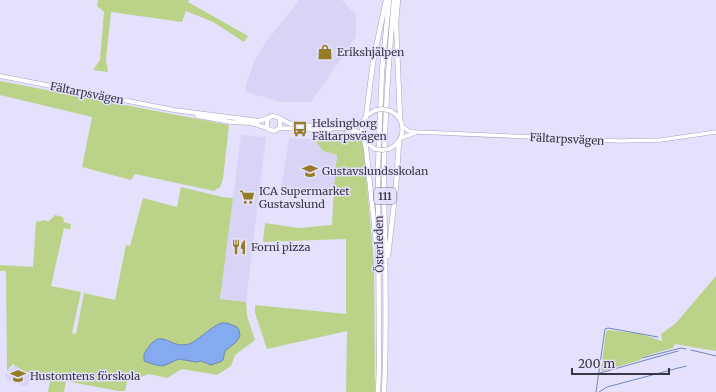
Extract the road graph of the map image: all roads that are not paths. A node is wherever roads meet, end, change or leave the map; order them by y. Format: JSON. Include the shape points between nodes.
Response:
{"nodes":[{"id":1,"x":388,"y":0,"type":"edge"},
{"id":2,"x":394,"y":0,"type":"edge"},
{"id":3,"x":398,"y":0,"type":"edge"},
{"id":4,"x":0,"y":76,"type":"edge"},
{"id":5,"x":174,"y":110,"type":"junction"},
{"id":6,"x":268,"y":118,"type":"junction"},
{"id":7,"x":400,"y":118,"type":"junction"},
{"id":8,"x":280,"y":119,"type":"junction"},
{"id":9,"x":365,"y":119,"type":"junction"},
{"id":10,"x":403,"y":127,"type":"junction"},
{"id":11,"x":268,"y":128,"type":"junction"},
{"id":12,"x":279,"y":128,"type":"junction"},
{"id":13,"x":417,"y":132,"type":"junction"},
{"id":14,"x":716,"y":132,"type":"edge"},
{"id":15,"x":362,"y":136,"type":"junction"},
{"id":16,"x":400,"y":140,"type":"junction"},
{"id":17,"x":379,"y":265,"type":"junction"},
{"id":18,"x":386,"y":276,"type":"junction"},
{"id":19,"x":378,"y":392,"type":"edge"},
{"id":20,"x":384,"y":392,"type":"edge"}],
"edges":[{"from":1,"to":9,"type":"main road","via":[[373,62]]},
{"from":1,"to":17,"type":"main road","name":"Österleden","number":"111","via":[[378,167]]},
{"from":2,"to":18,"type":"main road","name":"Österleden","number":"111","via":[[384,167]]},
{"from":3,"to":7,"type":"main road","via":[[396,23]]},
{"from":4,"to":5,"type":"main road","name":"Fältarpsvägen"},
{"from":5,"to":6,"type":"main road","name":"Fältarpsvägen","via":[[259,121]]},
{"from":5,"to":11,"type":"main road","name":"Fältarpsvägen","via":[[210,119],[251,123]]},
{"from":6,"to":8,"type":"main road","via":[[274,116]]},
{"from":6,"to":11,"type":"main road"},
{"from":7,"to":9,"type":"main road","bridge":true,"via":[[384,109],[369,113]]},
{"from":7,"to":10,"type":"main road"},
{"from":8,"to":9,"type":"main road","via":[[291,124],[345,128],[355,127]]},
{"from":8,"to":12,"type":"main road"},
{"from":9,"to":15,"type":"main road","via":[[361,129]]},
{"from":10,"to":13,"type":"street","name":"Fältarpsvägen"},
{"from":10,"to":16,"type":"main road"},
{"from":11,"to":12,"type":"main road","via":[[274,131]]},
{"from":12,"to":15,"type":"main road","via":[[351,131]]},
{"from":13,"to":14,"type":"street","name":"Fältarpsvägen","via":[[620,141],[661,140]]},
{"from":13,"to":16,"type":"street","name":"Fältarpsvägen"},
{"from":15,"to":16,"type":"main road","bridge":true,"via":[[375,149],[382,150],[389,149]]},
{"from":15,"to":17,"type":"main road","via":[[366,148]]},
{"from":16,"to":18,"type":"main road"},
{"from":17,"to":19,"type":"main road","name":"Österleden","number":"111"},
{"from":18,"to":20,"type":"main road","name":"Österleden","number":"111"}]}
